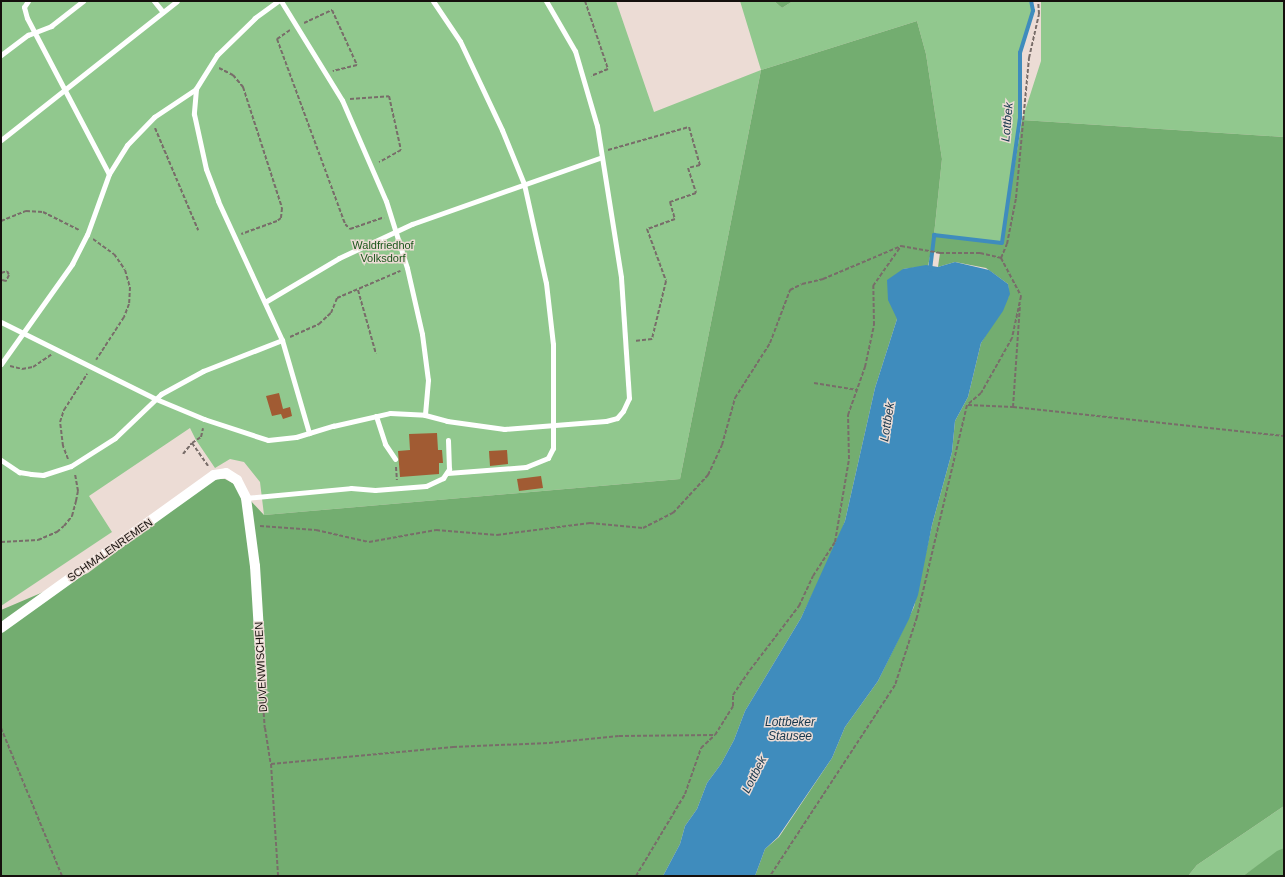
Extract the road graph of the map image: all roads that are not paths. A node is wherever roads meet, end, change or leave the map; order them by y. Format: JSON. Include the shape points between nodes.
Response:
{"nodes":[{"id":1,"x":28,"y":1,"type":"edge"},
{"id":2,"x":83,"y":1,"type":"edge"},
{"id":3,"x":154,"y":1,"type":"edge"},
{"id":4,"x":177,"y":1,"type":"edge"},
{"id":5,"x":279,"y":1,"type":"edge"},
{"id":6,"x":433,"y":1,"type":"edge"},
{"id":7,"x":546,"y":1,"type":"edge"},
{"id":8,"x":163,"y":12,"type":"junction"},
{"id":9,"x":35,"y":32,"type":"junction"},
{"id":10,"x":1,"y":55,"type":"edge"},
{"id":11,"x":65,"y":88,"type":"junction"},
{"id":12,"x":196,"y":89,"type":"junction"},
{"id":13,"x":1,"y":140,"type":"edge"},
{"id":14,"x":602,"y":155,"type":"junction"},
{"id":15,"x":109,"y":174,"type":"junction"},
{"id":16,"x":524,"y":184,"type":"junction"},
{"id":17,"x":396,"y":232,"type":"junction"},
{"id":18,"x":265,"y":302,"type":"junction"},
{"id":19,"x":1,"y":322,"type":"edge"},
{"id":20,"x":22,"y":332,"type":"junction"},
{"id":21,"x":282,"y":340,"type":"junction"},
{"id":22,"x":1,"y":363,"type":"edge"},
{"id":23,"x":156,"y":399,"type":"junction"},
{"id":24,"x":424,"y":415,"type":"junction"},
{"id":25,"x":376,"y":416,"type":"junction"},
{"id":26,"x":553,"y":427,"type":"junction"},
{"id":27,"x":309,"y":433,"type":"junction"},
{"id":28,"x":448,"y":440,"type":"dead end"},
{"id":29,"x":396,"y":459,"type":"road end"},
{"id":30,"x":1,"y":460,"type":"edge"},
{"id":31,"x":447,"y":473,"type":"junction"},
{"id":32,"x":218,"y":474,"type":"joint"},
{"id":33,"x":246,"y":498,"type":"junction"},
{"id":34,"x":1,"y":628,"type":"edge"},
{"id":35,"x":262,"y":680,"type":"road end"}],
"edges":[{"from":1,"to":9,"type":"lane","via":[[24,7]]},
{"from":2,"to":9,"type":"lane","via":[[51,26]]},
{"from":3,"to":8,"type":"lane"},
{"from":4,"to":8,"type":"lane"},
{"from":5,"to":12,"type":"lane","via":[[235,36],[210,64]]},
{"from":5,"to":17,"type":"lane","via":[[342,100],[372,166]]},
{"from":6,"to":16,"type":"lane","via":[[460,41]]},
{"from":7,"to":14,"type":"lane","via":[[575,51],[585,78]]},
{"from":8,"to":11,"type":"lane"},
{"from":9,"to":10,"type":"lane"},
{"from":9,"to":11,"type":"lane"},
{"from":11,"to":13,"type":"lane"},
{"from":11,"to":15,"type":"lane"},
{"from":12,"to":15,"type":"lane","via":[[151,120],[127,145]]},
{"from":12,"to":18,"type":"lane","via":[[194,114],[198,140],[218,201]]},
{"from":14,"to":16,"type":"lane"},
{"from":14,"to":26,"type":"lane","via":[[621,277],[629,398],[617,418]]},
{"from":15,"to":20,"type":"lane","via":[[87,235],[72,264],[38,315]]},
{"from":16,"to":17,"type":"lane"},
{"from":16,"to":26,"type":"lane","via":[[546,283],[553,344]]},
{"from":17,"to":18,"type":"lane","via":[[339,258]]},
{"from":17,"to":24,"type":"lane","via":[[407,268],[427,372],[428,396]]},
{"from":18,"to":21,"type":"lane"},
{"from":19,"to":20,"type":"lane"},
{"from":20,"to":22,"type":"lane"},
{"from":20,"to":23,"type":"lane"},
{"from":21,"to":23,"type":"lane","via":[[204,371]]},
{"from":21,"to":27,"type":"lane"},
{"from":23,"to":27,"type":"lane","via":[[204,419],[268,440]]},
{"from":23,"to":30,"type":"lane","via":[[115,438],[71,466],[42,475],[19,472]]},
{"from":24,"to":25,"type":"lane","via":[[390,413]]},
{"from":24,"to":26,"type":"lane","via":[[447,422],[504,429]]},
{"from":25,"to":27,"type":"lane"},
{"from":25,"to":29,"type":"lane","via":[[385,444]]},
{"from":26,"to":31,"type":"lane","via":[[553,448],[544,462],[526,467]]},
{"from":28,"to":31,"type":"lane"},
{"from":31,"to":33,"type":"lane","via":[[436,482],[416,487],[350,488]]},
{"from":32,"to":33,"type":"street","name":"DUVENWISCHEN","via":[[226,473],[237,480]]},
{"from":32,"to":34,"type":"street","name":"SCHMALENREMEN"},
{"from":33,"to":35,"type":"street","name":"DUVENWISCHEN","via":[[251,528]]}]}
